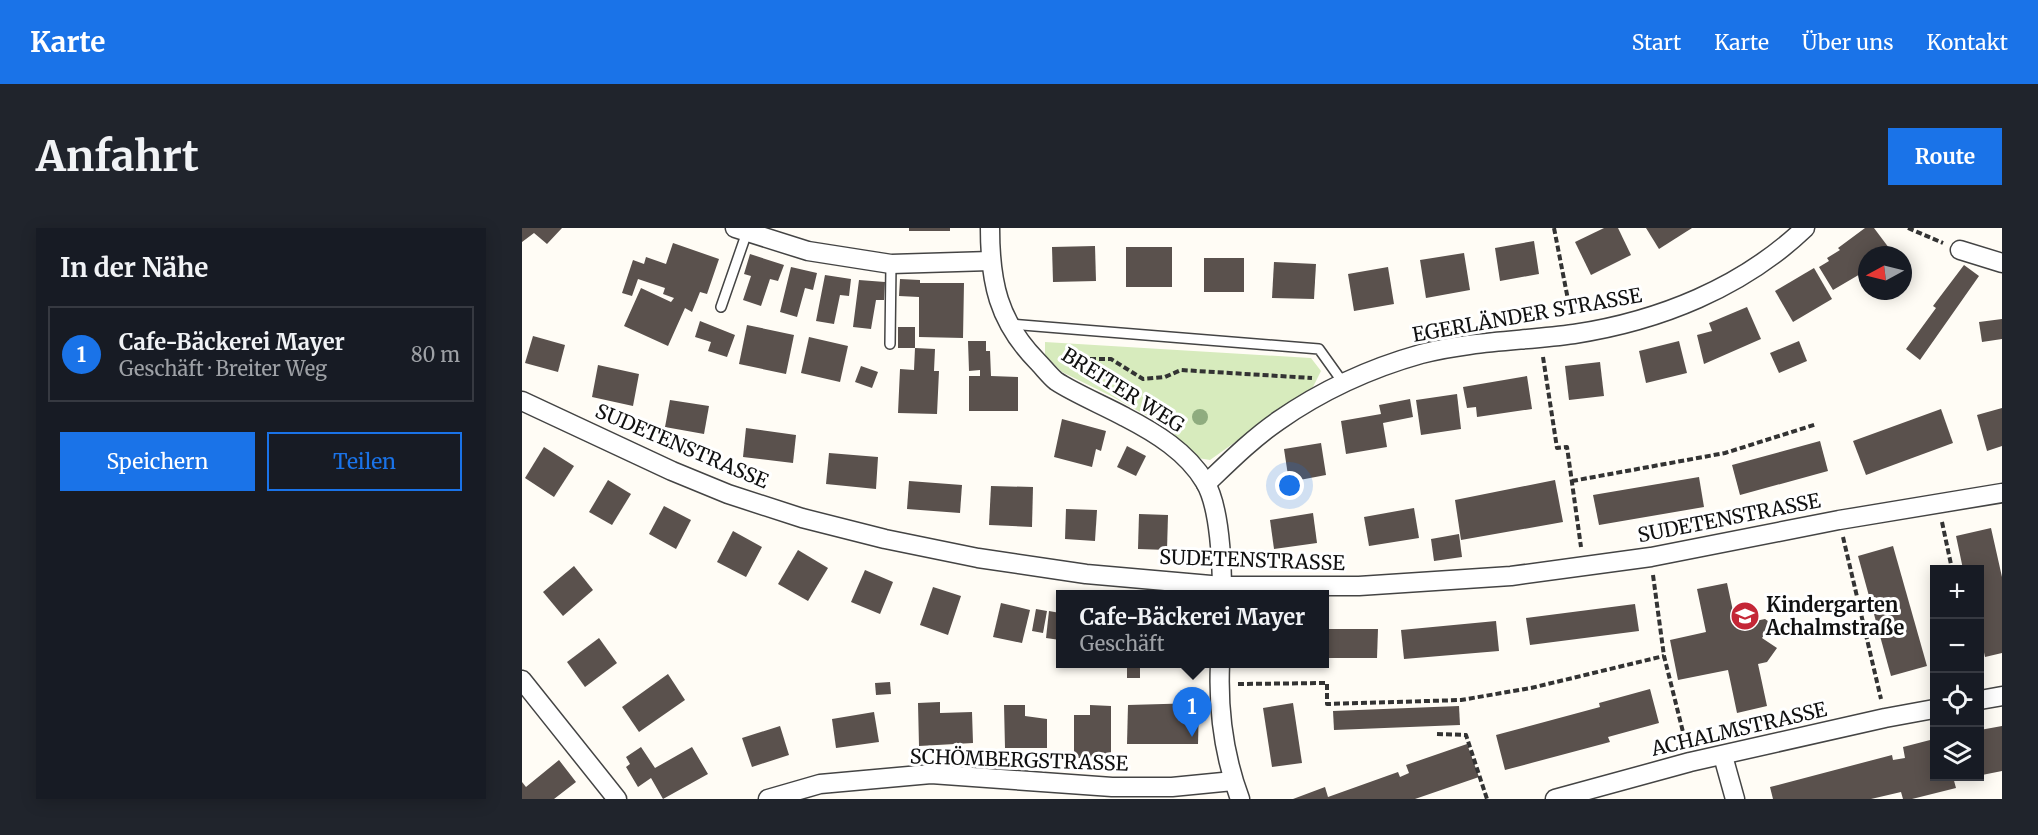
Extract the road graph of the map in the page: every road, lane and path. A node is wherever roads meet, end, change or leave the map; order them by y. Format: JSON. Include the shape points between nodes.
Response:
{"nodes":[{"id":1,"x":990,"y":228,"type":"edge"},
{"id":2,"x":1554,"y":228,"type":"edge"},
{"id":3,"x":1805,"y":228,"type":"edge"},
{"id":4,"x":1908,"y":228,"type":"edge"},
{"id":5,"x":741,"y":230,"type":"edge"},
{"id":6,"x":1960,"y":250,"type":"joint"},
{"id":7,"x":990,"y":261,"type":"junction"},
{"id":8,"x":2002,"y":263,"type":"edge"},
{"id":9,"x":891,"y":264,"type":"junction"},
{"id":10,"x":721,"y":306,"type":"dead end"},
{"id":11,"x":1570,"y":307,"type":"dead end"},
{"id":12,"x":1008,"y":324,"type":"junction"},
{"id":13,"x":1540,"y":337,"type":"junction"},
{"id":14,"x":890,"y":344,"type":"dead end"},
{"id":15,"x":1025,"y":348,"type":"junction"},
{"id":16,"x":1341,"y":380,"type":"junction"},
{"id":17,"x":522,"y":401,"type":"edge"},
{"id":18,"x":1817,"y":424,"type":"dead end"},
{"id":19,"x":1572,"y":481,"type":"junction"},
{"id":20,"x":1206,"y":484,"type":"junction"},
{"id":21,"x":2002,"y":493,"type":"edge"},
{"id":22,"x":1938,"y":503,"type":"junction"},
{"id":23,"x":1839,"y":520,"type":"junction"},
{"id":24,"x":1651,"y":557,"type":"junction"},
{"id":25,"x":1951,"y":565,"type":"edge"},
{"id":26,"x":1584,"y":566,"type":"junction"},
{"id":27,"x":1222,"y":590,"type":"edge"},
{"id":28,"x":1664,"y":656,"type":"junction"},
{"id":29,"x":1220,"y":668,"type":"edge"},
{"id":30,"x":522,"y":680,"type":"edge"},
{"id":31,"x":1219,"y":685,"type":"junction"},
{"id":32,"x":2002,"y":696,"type":"edge"},
{"id":33,"x":1984,"y":699,"type":"edge"},
{"id":34,"x":1930,"y":710,"type":"edge"},
{"id":35,"x":1885,"y":718,"type":"junction"},
{"id":36,"x":1437,"y":734,"type":"dead end"},
{"id":37,"x":1723,"y":756,"type":"junction"},
{"id":38,"x":1690,"y":762,"type":"junction"},
{"id":39,"x":1233,"y":781,"type":"junction"},
{"id":40,"x":617,"y":799,"type":"edge"},
{"id":41,"x":768,"y":799,"type":"edge"},
{"id":42,"x":1240,"y":799,"type":"edge"},
{"id":43,"x":1487,"y":799,"type":"edge"},
{"id":44,"x":1555,"y":799,"type":"edge"},
{"id":45,"x":1735,"y":799,"type":"edge"}],
"edges":[{"from":1,"to":7,"type":"street","name":"BREITER WEG"},
{"from":2,"to":11,"type":"path"},
{"from":3,"to":13,"type":"street","name":"EGERLÄNDER STRASSE","via":[[1745,276],[1694,300],[1618,325]]},
{"from":4,"to":6,"type":"path"},
{"from":5,"to":9,"type":"street","via":[[818,253]]},
{"from":5,"to":10,"type":"lane"},
{"from":6,"to":8,"type":"street"},
{"from":7,"to":9,"type":"street"},
{"from":7,"to":12,"type":"street","name":"BREITER WEG"},
{"from":9,"to":14,"type":"lane"},
{"from":12,"to":15,"type":"street","name":"BREITER WEG"},
{"from":12,"to":16,"type":"lane","via":[[1319,349]]},
{"from":13,"to":16,"type":"street","name":"EGERLÄNDER STRASSE","via":[[1423,354]]},
{"from":13,"to":19,"type":"path","via":[[1557,448],[1567,447]]},
{"from":15,"to":16,"type":"path","via":[[1061,360],[1111,359],[1143,379],[1165,377],[1181,370]]},
{"from":15,"to":20,"type":"street","name":"BREITER WEG","via":[[1056,381],[1170,443]]},
{"from":16,"to":20,"type":"street","name":"EGERLÄNDER STRASSE","via":[[1278,422]]},
{"from":17,"to":27,"type":"street","name":"SUDETENSTRASSE","via":[[672,471],[802,518],[978,558]]},
{"from":18,"to":19,"type":"path","via":[[1725,453]]},
{"from":19,"to":26,"type":"path"},
{"from":20,"to":27,"type":"street","name":"BREITER WEG","via":[[1215,513]]},
{"from":21,"to":22,"type":"street","name":"SUDETENSTRASSE"},
{"from":22,"to":23,"type":"street","name":"SUDETENSTRASSE"},
{"from":22,"to":25,"type":"path"},
{"from":23,"to":24,"type":"street","name":"SUDETENSTRASSE"},
{"from":23,"to":35,"type":"path"},
{"from":24,"to":26,"type":"street","name":"SUDETENSTRASSE"},
{"from":24,"to":28,"type":"path"},
{"from":26,"to":27,"type":"street","name":"SUDETENSTRASSE","via":[[1510,576]]},
{"from":28,"to":31,"type":"path","via":[[1542,686],[1461,700],[1327,704],[1328,683]]},
{"from":28,"to":38,"type":"path"},
{"from":29,"to":31,"type":"street"},
{"from":30,"to":40,"type":"street"},
{"from":31,"to":39,"type":"street"},
{"from":32,"to":33,"type":"street"},
{"from":34,"to":35,"type":"street","name":"ACHALMSTRASSE"},
{"from":35,"to":37,"type":"street","name":"ACHALMSTRASSE"},
{"from":36,"to":43,"type":"path","via":[[1466,735]]},
{"from":37,"to":38,"type":"street","name":"ACHALMSTRASSE"},
{"from":37,"to":45,"type":"street"},
{"from":38,"to":44,"type":"street","name":"ACHALMSTRASSE"},
{"from":39,"to":41,"type":"street","name":"SCHÖMBERGSTRASSE","via":[[1172,788],[1112,787],[931,774],[820,784]]},
{"from":39,"to":42,"type":"street"}]}
